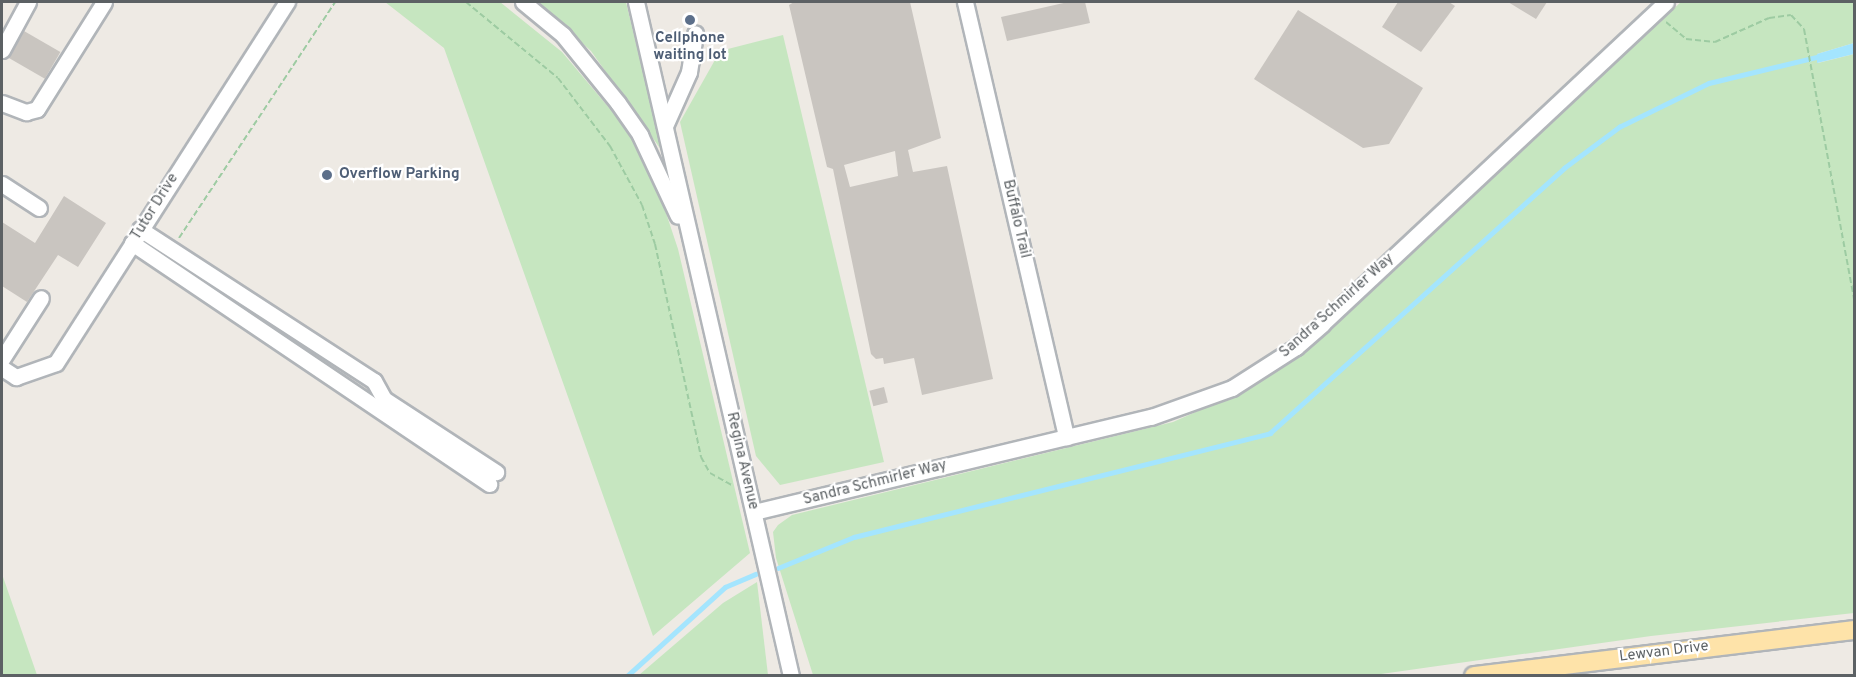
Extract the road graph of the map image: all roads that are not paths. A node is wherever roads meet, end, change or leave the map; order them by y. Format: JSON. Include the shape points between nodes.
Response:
{"nodes":[{"id":1,"x":28,"y":2,"type":"edge"},
{"id":2,"x":104,"y":2,"type":"edge"},
{"id":3,"x":287,"y":2,"type":"edge"},
{"id":4,"x":523,"y":2,"type":"edge"},
{"id":5,"x":636,"y":2,"type":"edge"},
{"id":6,"x":965,"y":2,"type":"edge"},
{"id":7,"x":1661,"y":7,"type":"edge"},
{"id":8,"x":695,"y":33,"type":"dead end"},
{"id":9,"x":2,"y":50,"type":"edge"},
{"id":10,"x":2,"y":103,"type":"edge"},
{"id":11,"x":665,"y":126,"type":"junction"},
{"id":12,"x":2,"y":184,"type":"edge"},
{"id":13,"x":39,"y":208,"type":"dead end"},
{"id":14,"x":141,"y":229,"type":"junction"},
{"id":15,"x":132,"y":243,"type":"junction"},
{"id":16,"x":691,"y":246,"type":"junction"},
{"id":17,"x":41,"y":298,"type":"dead end"},
{"id":18,"x":2,"y":359,"type":"edge"},
{"id":19,"x":2,"y":368,"type":"edge"},
{"id":20,"x":1066,"y":437,"type":"junction"},
{"id":21,"x":754,"y":512,"type":"junction"},
{"id":22,"x":1854,"y":630,"type":"edge"},
{"id":23,"x":791,"y":675,"type":"edge"},
{"id":24,"x":1474,"y":675,"type":"edge"}],
"edges":[{"from":1,"to":9,"type":"street"},
{"from":2,"to":10,"type":"street","via":[[37,109],[26,112]]},
{"from":3,"to":14,"type":"street","name":"Tutor Drive"},
{"from":4,"to":16,"type":"street","name":"Regina Avenue","via":[[563,35],[618,103],[640,135]]},
{"from":5,"to":11,"type":"street","name":"Regina Avenue"},
{"from":6,"to":20,"type":"street","name":"Buffalo Trail"},
{"from":7,"to":20,"type":"street","name":"Sandra Schmirler Way","via":[[1296,347],[1232,388],[1193,404]]},
{"from":8,"to":11,"type":"street","via":[[689,72]]},
{"from":11,"to":16,"type":"street","name":"Regina Avenue"},
{"from":12,"to":13,"type":"street"},
{"from":14,"to":15,"type":"street","name":"Tutor Drive"},
{"from":14,"to":15,"type":"street","via":[[374,381],[384,399],[493,478]]},
{"from":15,"to":19,"type":"street","name":"Tutor Drive","via":[[56,363],[16,377]]},
{"from":16,"to":21,"type":"street","name":"Regina Avenue"},
{"from":17,"to":18,"type":"street"},
{"from":20,"to":21,"type":"street","name":"Sandra Schmirler Way"},
{"from":21,"to":23,"type":"street","name":"Regina Avenue"},
{"from":22,"to":24,"type":"main road","name":"Lewvan Drive"}]}
